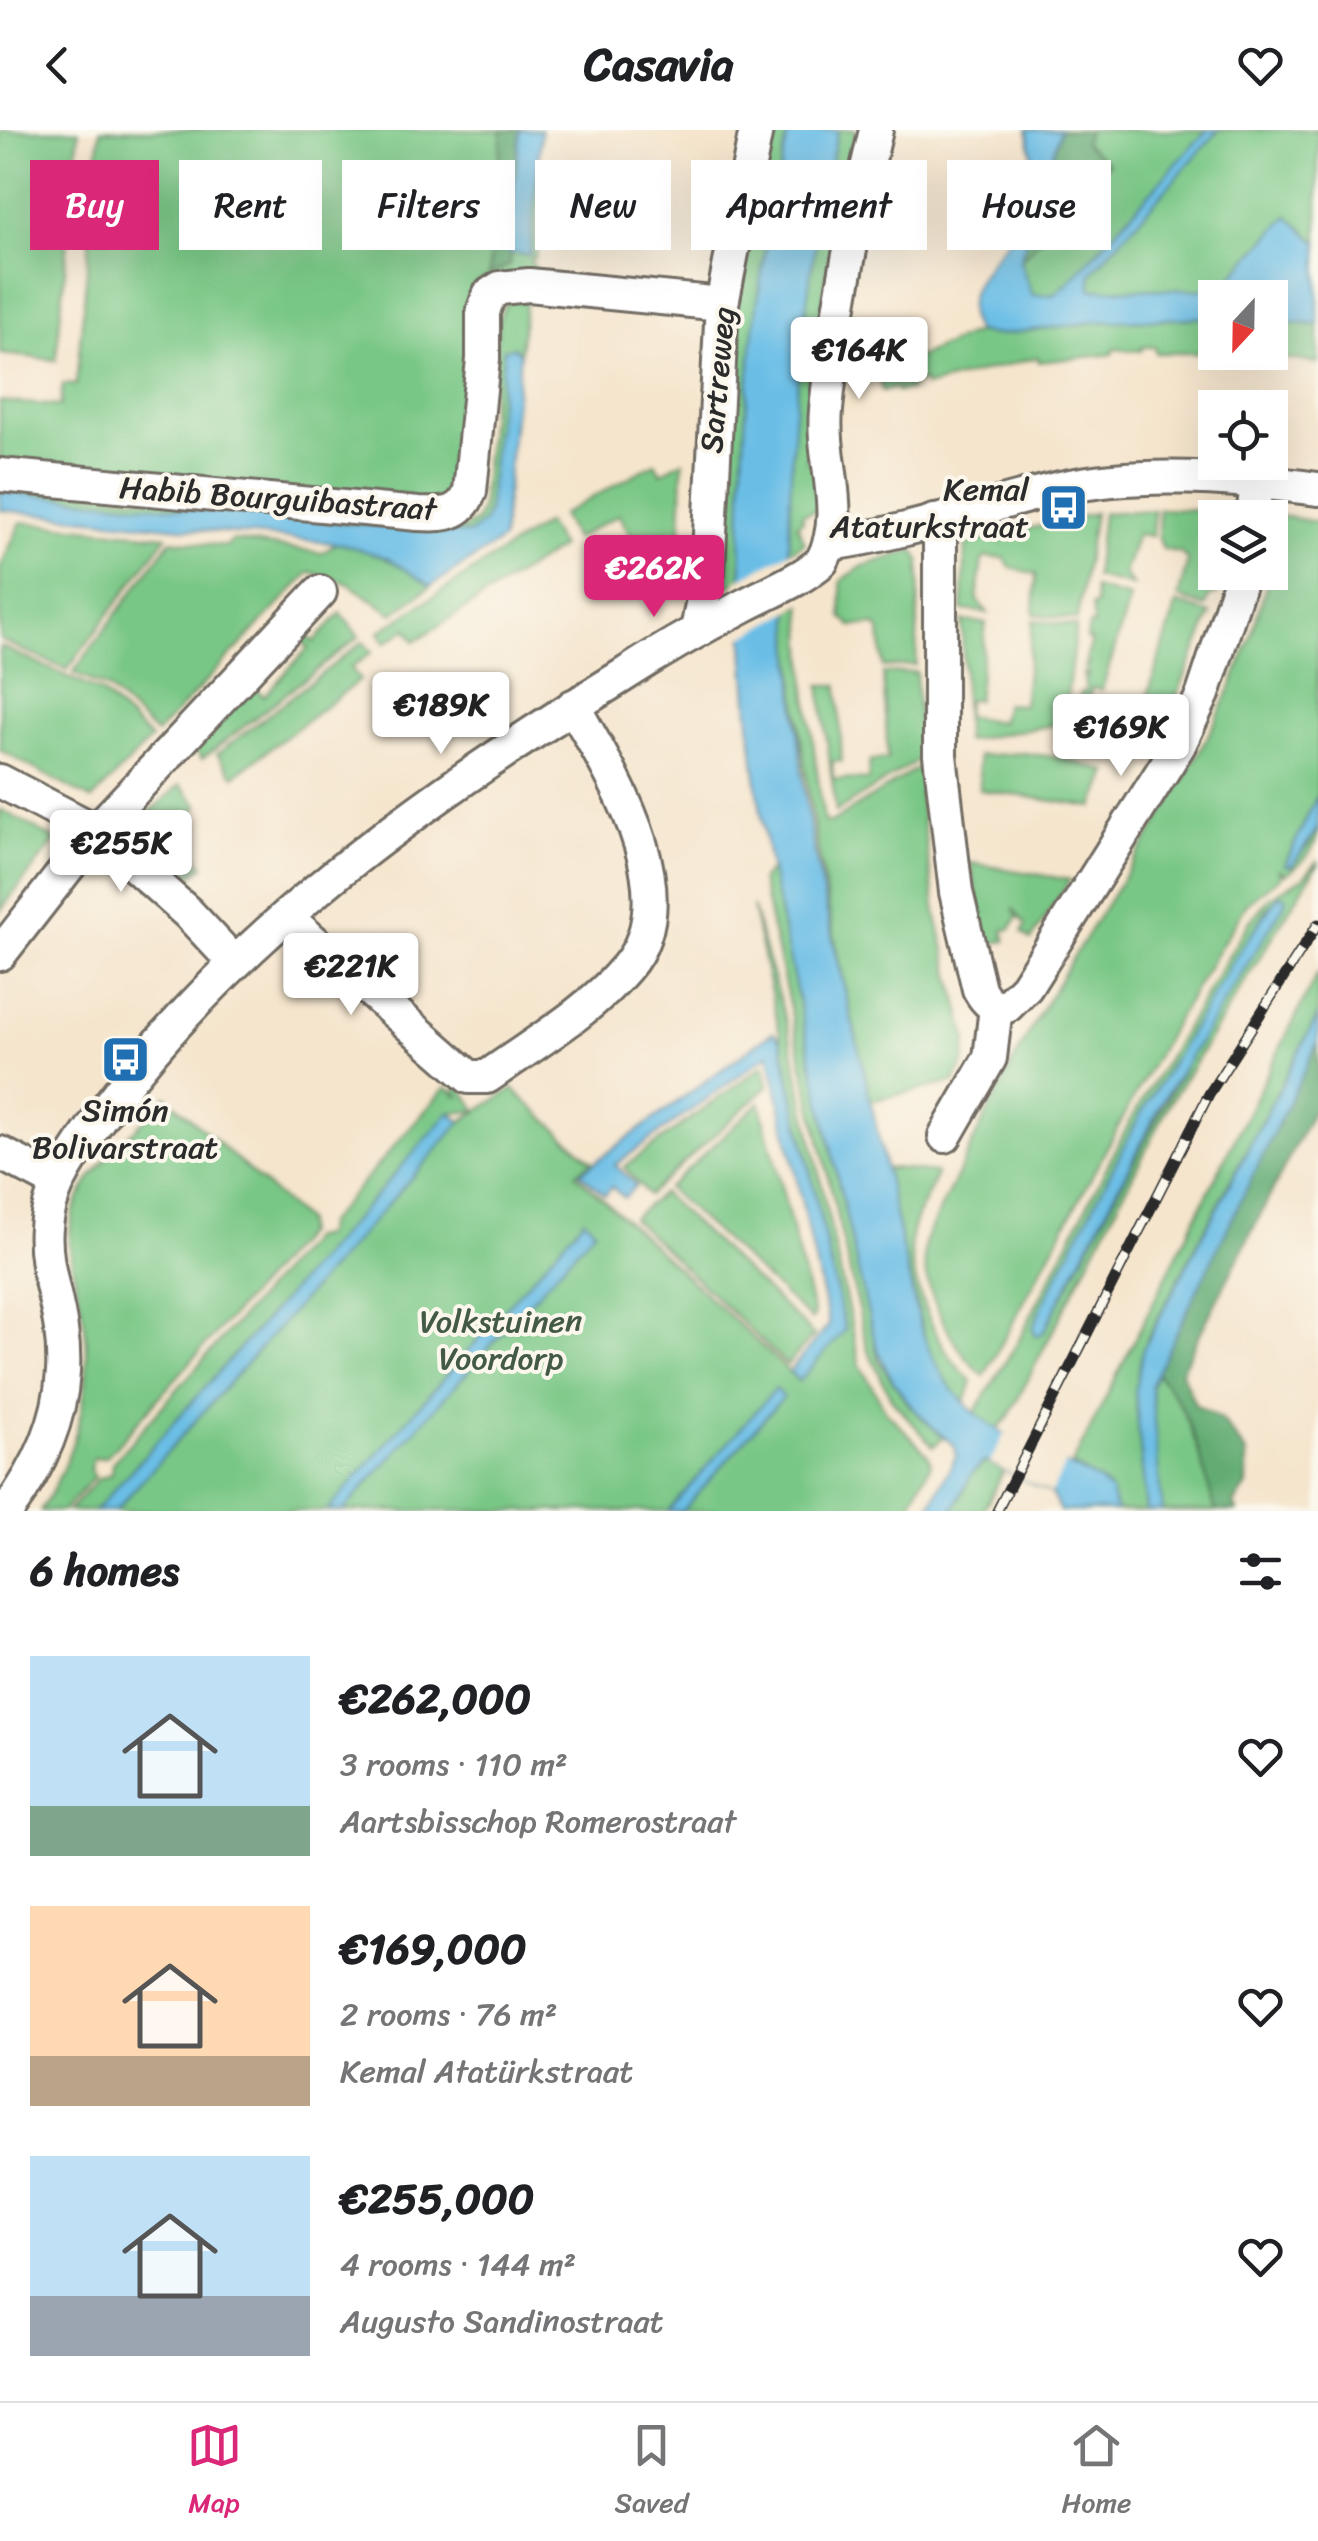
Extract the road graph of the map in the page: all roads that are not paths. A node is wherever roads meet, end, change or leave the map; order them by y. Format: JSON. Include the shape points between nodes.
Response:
{"nodes":[{"id":1,"x":756,"y":130,"type":"edge"},
{"id":2,"x":766,"y":130,"type":"edge"},
{"id":3,"x":876,"y":130,"type":"edge"},
{"id":4,"x":750,"y":160,"type":"edge"},
{"id":5,"x":760,"y":160,"type":"edge"},
{"id":6,"x":733,"y":250,"type":"edge"},
{"id":7,"x":722,"y":304,"type":"junction"},
{"id":8,"x":0,"y":475,"type":"edge"},
{"id":9,"x":1258,"y":481,"type":"junction"},
{"id":10,"x":1318,"y":489,"type":"edge"},
{"id":11,"x":1255,"y":500,"type":"edge"},
{"id":12,"x":934,"y":521,"type":"junction"},
{"id":13,"x":830,"y":544,"type":"junction"},
{"id":14,"x":1238,"y":590,"type":"edge"},
{"id":15,"x":320,"y":592,"type":"dead end"},
{"id":16,"x":697,"y":631,"type":"junction"},
{"id":17,"x":573,"y":706,"type":"junction"},
{"id":18,"x":0,"y":781,"type":"edge"},
{"id":19,"x":96,"y":831,"type":"junction"},
{"id":20,"x":286,"y":917,"type":"junction"},
{"id":21,"x":0,"y":954,"type":"edge"},
{"id":22,"x":234,"y":962,"type":"junction"},
{"id":23,"x":996,"y":1007,"type":"junction"},
{"id":24,"x":945,"y":1136,"type":"dead end"},
{"id":25,"x":0,"y":1153,"type":"edge"},
{"id":26,"x":58,"y":1184,"type":"junction"},
{"id":27,"x":7,"y":1511,"type":"edge"}],
"edges":[{"from":1,"to":4,"type":"street","name":"Sartreweg"},
{"from":2,"to":5,"type":"street"},
{"from":3,"to":13,"type":"street","via":[[842,289],[825,414],[836,517]]},
{"from":6,"to":7,"type":"street","name":"Sartreweg"},
{"from":7,"to":8,"type":"street","name":"Habib Bourguibastraat","via":[[529,285],[489,296],[470,491],[454,512]]},
{"from":7,"to":16,"type":"street","name":"Sartreweg","via":[[708,572]]},
{"from":9,"to":10,"type":"street"},
{"from":9,"to":11,"type":"street"},
{"from":9,"to":12,"type":"street","via":[[1113,481]]},
{"from":12,"to":13,"type":"street"},
{"from":12,"to":23,"type":"street","via":[[940,542],[940,755],[955,878],[978,989]]},
{"from":13,"to":16,"type":"street","via":[[806,572]]},
{"from":14,"to":23,"type":"street","via":[[1179,745],[1026,988],[1007,1006]]},
{"from":15,"to":19,"type":"street"},
{"from":16,"to":17,"type":"street"},
{"from":17,"to":20,"type":"street","via":[[429,804]]},
{"from":17,"to":20,"type":"street","via":[[620,789],[649,883],[644,942],[581,1010],[487,1077],[470,1078]]},
{"from":18,"to":19,"type":"street"},
{"from":19,"to":21,"type":"street"},
{"from":19,"to":22,"type":"street"},
{"from":20,"to":22,"type":"street"},
{"from":22,"to":26,"type":"street","via":[[138,1072]]},
{"from":23,"to":24,"type":"street","via":[[990,1058]]},
{"from":25,"to":26,"type":"street"},
{"from":26,"to":27,"type":"street","via":[[43,1238],[63,1372],[53,1428]]}]}
